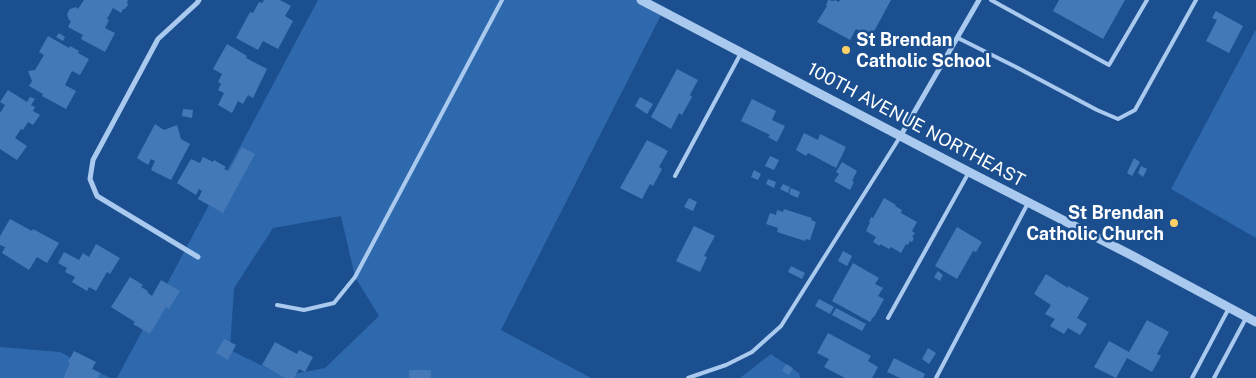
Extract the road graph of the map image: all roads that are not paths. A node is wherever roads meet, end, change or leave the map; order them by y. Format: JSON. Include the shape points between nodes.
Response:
{"nodes":[{"id":1,"x":198,"y":0,"type":"edge"},
{"id":2,"x":502,"y":0,"type":"edge"},
{"id":3,"x":641,"y":0,"type":"edge"},
{"id":4,"x":979,"y":0,"type":"edge"},
{"id":5,"x":991,"y":0,"type":"edge"},
{"id":6,"x":1146,"y":0,"type":"edge"},
{"id":7,"x":1196,"y":0,"type":"edge"},
{"id":8,"x":958,"y":38,"type":"junction"},
{"id":9,"x":741,"y":53,"type":"junction"},
{"id":10,"x":901,"y":135,"type":"junction"},
{"id":11,"x":969,"y":172,"type":"junction"},
{"id":12,"x":675,"y":176,"type":"dead end"},
{"id":13,"x":1029,"y":202,"type":"junction"},
{"id":14,"x":198,"y":257,"type":"dead end"},
{"id":15,"x":277,"y":305,"type":"dead end"},
{"id":16,"x":1230,"y":308,"type":"junction"},
{"id":17,"x":1247,"y":317,"type":"junction"},
{"id":18,"x":888,"y":318,"type":"dead end"},
{"id":19,"x":1256,"y":322,"type":"edge"},
{"id":20,"x":688,"y":378,"type":"edge"},
{"id":21,"x":936,"y":378,"type":"edge"},
{"id":22,"x":1192,"y":378,"type":"edge"},
{"id":23,"x":1214,"y":378,"type":"edge"}],
"edges":[{"from":1,"to":14,"type":"street","via":[[158,39],[92,160],[90,179],[97,196]]},
{"from":2,"to":15,"type":"lane","via":[[355,277],[334,304],[304,310]]},
{"from":3,"to":9,"type":"street","name":"100TH AVENUE NORTHEAST"},
{"from":4,"to":8,"type":"street"},
{"from":5,"to":6,"type":"lane","via":[[1110,66]]},
{"from":7,"to":8,"type":"lane","via":[[1135,110],[1118,119]]},
{"from":8,"to":10,"type":"street"},
{"from":9,"to":10,"type":"street","name":"100TH AVENUE NORTHEAST"},
{"from":9,"to":12,"type":"lane"},
{"from":10,"to":11,"type":"street","name":"100TH AVENUE NORTHEAST"},
{"from":10,"to":20,"type":"lane","via":[[780,326],[752,352]]},
{"from":11,"to":13,"type":"street","name":"100TH AVENUE NORTHEAST"},
{"from":11,"to":18,"type":"lane"},
{"from":13,"to":16,"type":"street","name":"100TH AVENUE NORTHEAST"},
{"from":13,"to":21,"type":"lane"},
{"from":16,"to":17,"type":"street","name":"100TH AVENUE NORTHEAST"},
{"from":16,"to":22,"type":"lane"},
{"from":17,"to":19,"type":"street","name":"100TH AVENUE NORTHEAST"},
{"from":17,"to":23,"type":"lane"}]}
